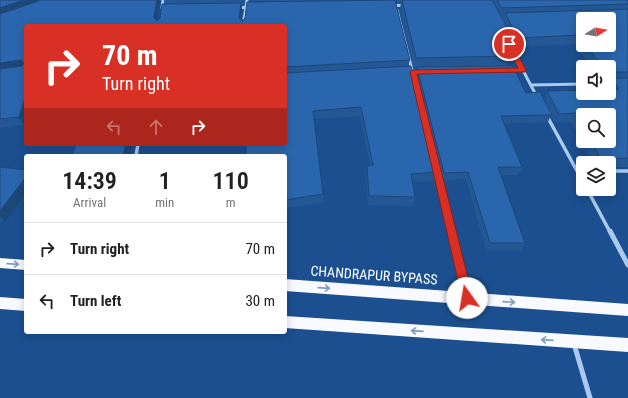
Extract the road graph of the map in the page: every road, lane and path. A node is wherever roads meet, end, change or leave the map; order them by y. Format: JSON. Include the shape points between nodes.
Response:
{"nodes":[{"id":1,"x":163,"y":0,"type":"edge"},
{"id":2,"x":247,"y":0,"type":"edge"},
{"id":3,"x":412,"y":5,"type":"edge"},
{"id":4,"x":388,"y":6,"type":"edge"},
{"id":5,"x":396,"y":6,"type":"junction"},
{"id":6,"x":254,"y":7,"type":"edge"},
{"id":7,"x":230,"y":8,"type":"edge"},
{"id":8,"x":246,"y":8,"type":"junction"},
{"id":9,"x":162,"y":9,"type":"junction"},
{"id":10,"x":170,"y":9,"type":"edge"},
{"id":11,"x":161,"y":15,"type":"edge"},
{"id":12,"x":243,"y":24,"type":"edge"},
{"id":13,"x":506,"y":38,"type":"edge"},
{"id":14,"x":523,"y":70,"type":"junction"},
{"id":15,"x":507,"y":71,"type":"edge"},
{"id":16,"x":407,"y":72,"type":"edge"},
{"id":17,"x":413,"y":72,"type":"junction"},
{"id":18,"x":421,"y":72,"type":"edge"},
{"id":19,"x":576,"y":84,"type":"edge"},
{"id":20,"x":531,"y":85,"type":"junction"},
{"id":21,"x":538,"y":99,"type":"edge"},
{"id":22,"x":546,"y":113,"type":"edge"},
{"id":23,"x":428,"y":133,"type":"edge"},
{"id":24,"x":435,"y":163,"type":"edge"},
{"id":25,"x":576,"y":170,"type":"edge"},
{"id":26,"x":616,"y":171,"type":"edge"},
{"id":27,"x":628,"y":171,"type":"edge"},
{"id":28,"x":591,"y":196,"type":"edge"},
{"id":29,"x":0,"y":263,"type":"edge"},
{"id":30,"x":24,"y":265,"type":"edge"},
{"id":31,"x":628,"y":265,"type":"edge"},
{"id":32,"x":287,"y":285,"type":"edge"},
{"id":33,"x":467,"y":298,"type":"junction"},
{"id":34,"x":0,"y":304,"type":"edge"},
{"id":35,"x":24,"y":305,"type":"edge"},
{"id":36,"x":628,"y":310,"type":"edge"},
{"id":37,"x":287,"y":322,"type":"edge"},
{"id":38,"x":573,"y":342,"type":"junction"},
{"id":39,"x":628,"y":345,"type":"edge"},
{"id":40,"x":590,"y":398,"type":"edge"}],
"edges":[{"from":1,"to":9,"type":"street"},
{"from":2,"to":8,"type":"street"},
{"from":3,"to":5,"type":"street"},
{"from":4,"to":5,"type":"street"},
{"from":5,"to":17,"type":"street"},
{"from":6,"to":8,"type":"street"},
{"from":7,"to":8,"type":"street"},
{"from":8,"to":12,"type":"street"},
{"from":9,"to":10,"type":"street"},
{"from":9,"to":11,"type":"street"},
{"from":13,"to":14,"type":"street"},
{"from":14,"to":15,"type":"street"},
{"from":14,"to":20,"type":"street"},
{"from":16,"to":17,"type":"street"},
{"from":17,"to":18,"type":"street"},
{"from":17,"to":23,"type":"street"},
{"from":19,"to":20,"type":"street"},
{"from":20,"to":21,"type":"street"},
{"from":22,"to":25,"type":"street"},
{"from":24,"to":33,"type":"street"},
{"from":26,"to":27,"type":"street"},
{"from":28,"to":31,"type":"street"},
{"from":29,"to":30,"type":"highway","one_way":true},
{"from":32,"to":33,"type":"highway","name":"CHANDRAPUR BYPASS","one_way":true},
{"from":33,"to":36,"type":"highway","name":"CHANDRAPUR BYPASS","one_way":true},
{"from":34,"to":35,"type":"highway"},
{"from":38,"to":37,"type":"highway","one_way":true},
{"from":38,"to":39,"type":"highway"},
{"from":38,"to":40,"type":"street"}]}
